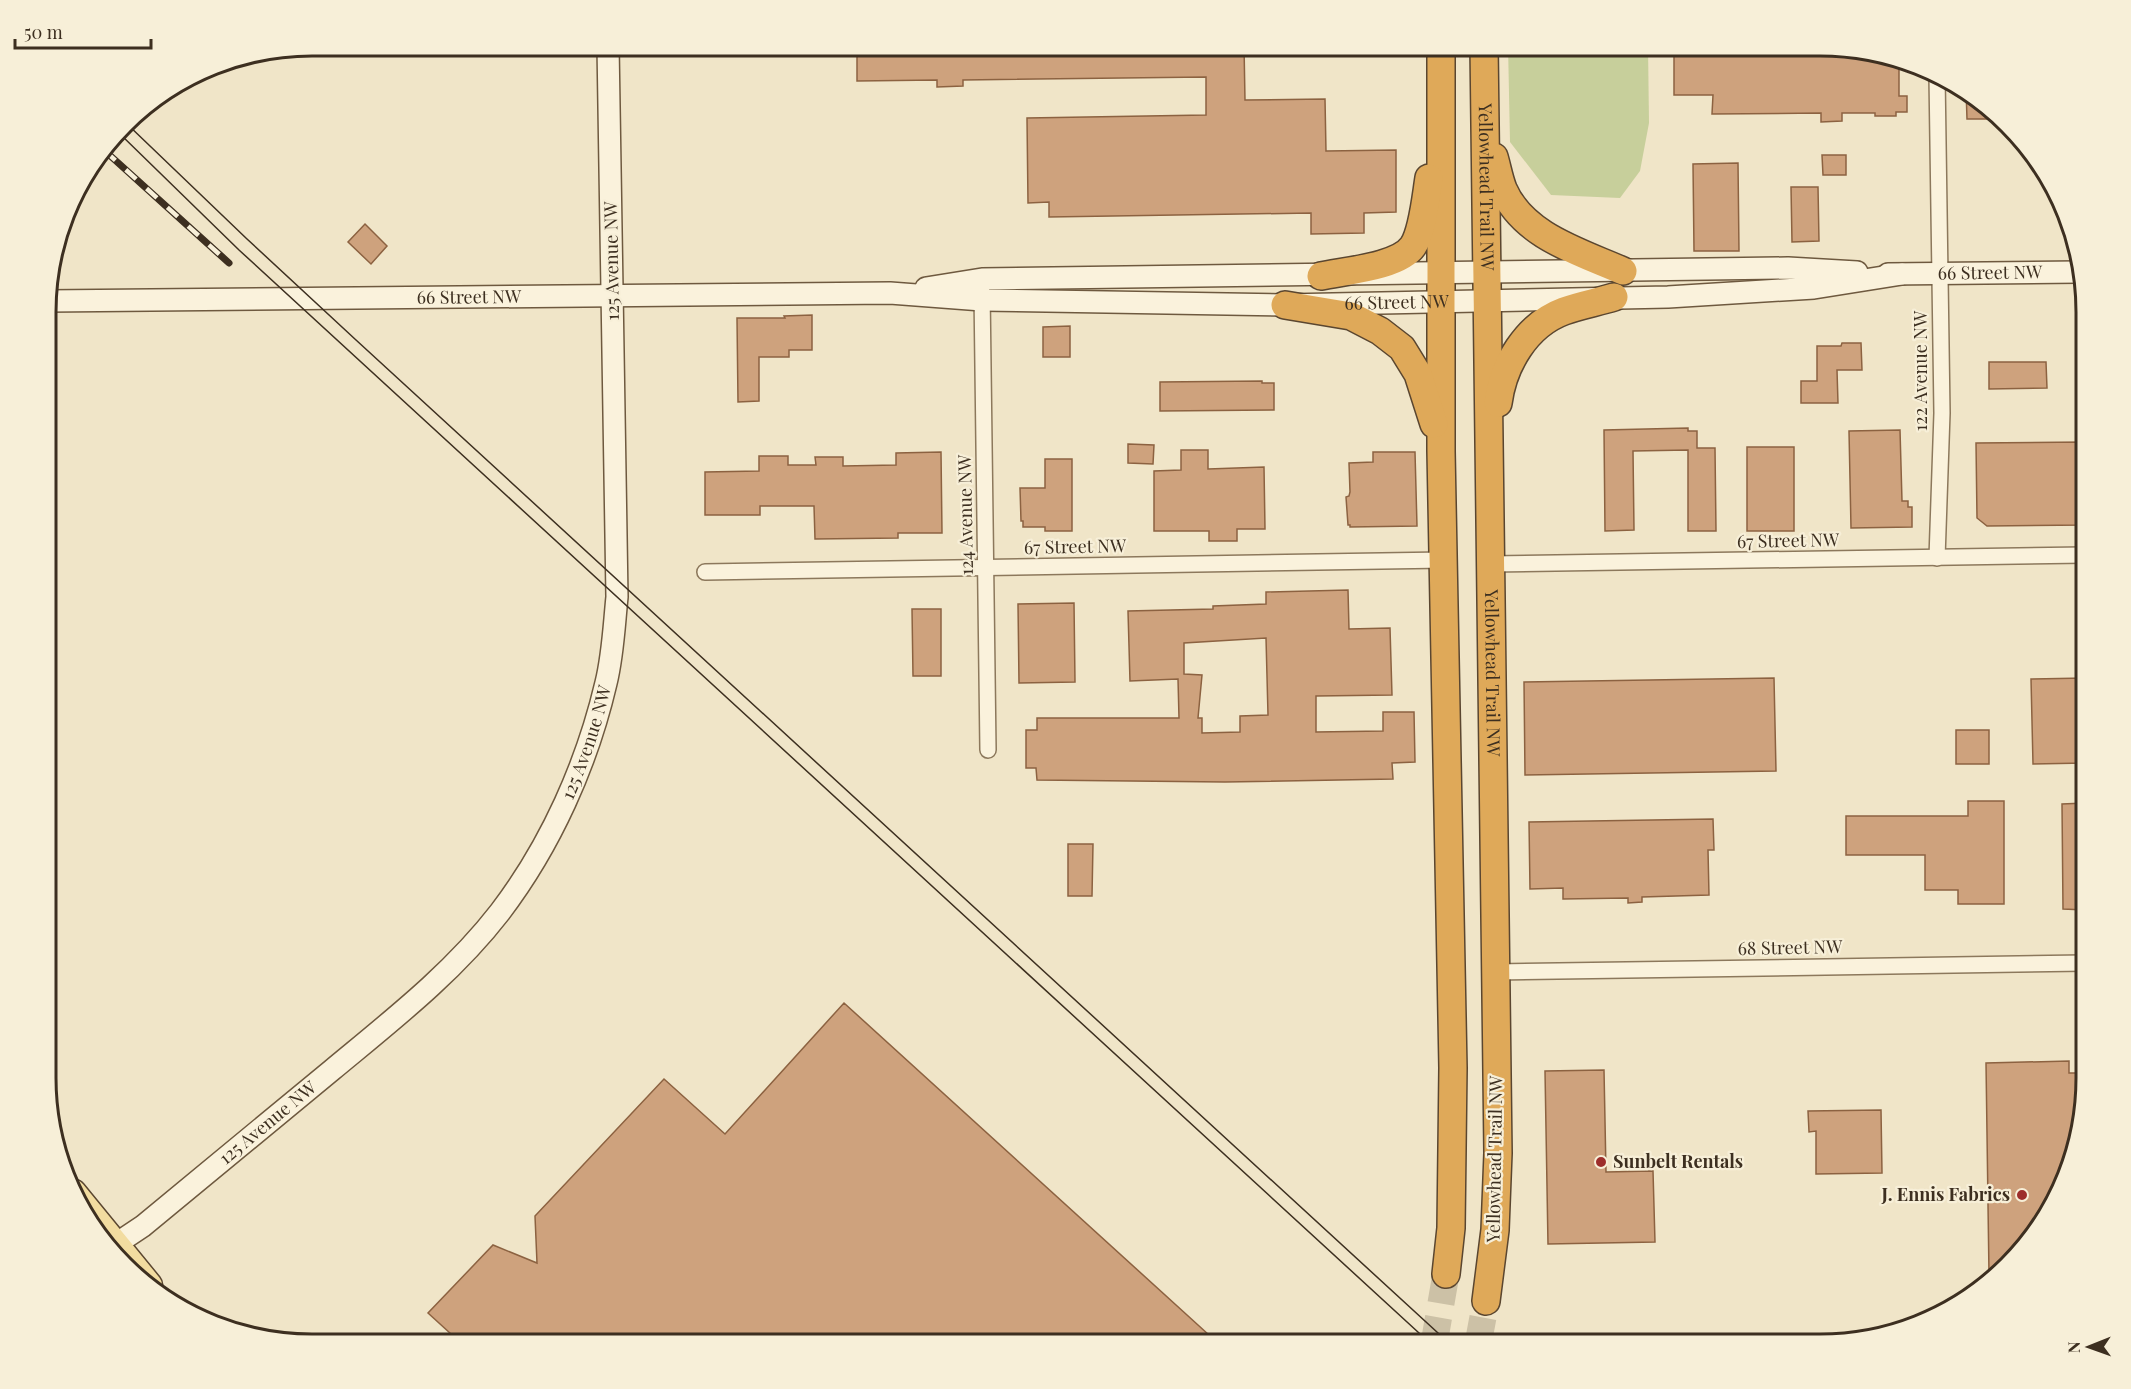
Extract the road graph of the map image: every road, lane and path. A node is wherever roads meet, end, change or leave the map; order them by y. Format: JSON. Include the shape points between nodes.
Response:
{"nodes":[{"id":1,"x":608,"y":56,"type":"edge"},
{"id":2,"x":1441,"y":56,"type":"edge"},
{"id":3,"x":1484,"y":56,"type":"edge"},
{"id":4,"x":1937,"y":84,"type":"edge"},
{"id":5,"x":1442,"y":105,"type":"junction"},
{"id":6,"x":1485,"y":126,"type":"junction"},
{"id":7,"x":1623,"y":271,"type":"junction"},
{"id":8,"x":2072,"y":272,"type":"edge"},
{"id":9,"x":1940,"y":273,"type":"junction"},
{"id":10,"x":1442,"y":274,"type":"junction"},
{"id":11,"x":1902,"y":274,"type":"junction"},
{"id":12,"x":1321,"y":276,"type":"junction"},
{"id":13,"x":1486,"y":287,"type":"junction"},
{"id":14,"x":982,"y":290,"type":"junction"},
{"id":15,"x":613,"y":296,"type":"junction"},
{"id":16,"x":1614,"y":297,"type":"junction"},
{"id":17,"x":56,"y":301,"type":"edge"},
{"id":18,"x":1443,"y":301,"type":"junction"},
{"id":19,"x":1285,"y":305,"type":"junction"},
{"id":20,"x":1442,"y":451,"type":"junction"},
{"id":21,"x":1490,"y":454,"type":"junction"},
{"id":22,"x":2076,"y":555,"type":"edge"},
{"id":23,"x":1937,"y":558,"type":"junction"},
{"id":24,"x":1445,"y":560,"type":"junction"},
{"id":25,"x":1491,"y":564,"type":"junction"},
{"id":26,"x":986,"y":568,"type":"junction"},
{"id":27,"x":705,"y":573,"type":"dead end"},
{"id":28,"x":988,"y":750,"type":"dead end"},
{"id":29,"x":2076,"y":963,"type":"edge"},
{"id":30,"x":1495,"y":972,"type":"junction"},
{"id":31,"x":117,"y":1244,"type":"edge"},
{"id":32,"x":1446,"y":1275,"type":"tunnel mouth"},
{"id":33,"x":1486,"y":1301,"type":"tunnel mouth"}],
"edges":[{"from":1,"to":15,"type":"main road","name":"125 Avenue NW"},
{"from":2,"to":5,"type":"highway"},
{"from":3,"to":6,"type":"highway","name":"Yellowhead Trail NW"},
{"from":4,"to":9,"type":"street","name":"122 Avenue NW"},
{"from":5,"to":10,"type":"highway"},
{"from":5,"to":12,"type":"highway","via":[[1422,218],[1413,247],[1394,261]]},
{"from":6,"to":7,"type":"highway","via":[[1503,189],[1526,220],[1551,240]]},
{"from":6,"to":13,"type":"highway","name":"Yellowhead Trail NW"},
{"from":7,"to":11,"type":"main road","name":"66 Street NW","via":[[1788,268]]},
{"from":7,"to":13,"type":"main road","name":"66 Street NW"},
{"from":8,"to":9,"type":"main road","name":"66 Street NW"},
{"from":9,"to":11,"type":"main road","name":"66 Street NW"},
{"from":9,"to":23,"type":"street","name":"122 Avenue NW","via":[[1942,413]]},
{"from":10,"to":12,"type":"main road","name":"66 Street NW"},
{"from":10,"to":13,"type":"main road","name":"66 Street NW"},
{"from":10,"to":18,"type":"highway"},
{"from":11,"to":16,"type":"main road","name":"66 Street NW","via":[[1814,288]]},
{"from":12,"to":14,"type":"main road","name":"66 Street NW"},
{"from":13,"to":16,"type":"main road","name":"66 Street NW"},
{"from":13,"to":18,"type":"main road","name":"66 Street NW"},
{"from":13,"to":21,"type":"highway","name":"Yellowhead Trail NW"},
{"from":14,"to":15,"type":"main road","name":"66 Street NW"},
{"from":14,"to":19,"type":"main road","name":"66 Street NW"},
{"from":14,"to":26,"type":"street","name":"124 Avenue NW"},
{"from":15,"to":17,"type":"main road","name":"66 Street NW"},
{"from":15,"to":31,"type":"main road","name":"125 Avenue NW","via":[[617,597],[600,707],[578,773],[554,824],[502,910],[443,974],[369,1040]]},
{"from":16,"to":21,"type":"highway","via":[[1564,311],[1540,324],[1524,342],[1503,376]]},
{"from":18,"to":19,"type":"main road","name":"66 Street NW"},
{"from":18,"to":20,"type":"highway"},
{"from":19,"to":20,"type":"highway","via":[[1352,316],[1402,348],[1418,374]]},
{"from":20,"to":24,"type":"highway"},
{"from":21,"to":25,"type":"highway","name":"Yellowhead Trail NW"},
{"from":22,"to":23,"type":"street","name":"67 Street NW"},
{"from":23,"to":25,"type":"street","name":"67 Street NW"},
{"from":24,"to":26,"type":"street","name":"67 Street NW"},
{"from":24,"to":32,"type":"highway","via":[[1453,1150]]},
{"from":25,"to":30,"type":"highway","name":"Yellowhead Trail NW"},
{"from":26,"to":27,"type":"street","name":"67 Street NW"},
{"from":26,"to":28,"type":"street","name":"124 Avenue NW"},
{"from":29,"to":30,"type":"street","name":"68 Street NW"},
{"from":30,"to":33,"type":"highway","name":"Yellowhead Trail NW","via":[[1498,1153],[1495,1230]]}]}
